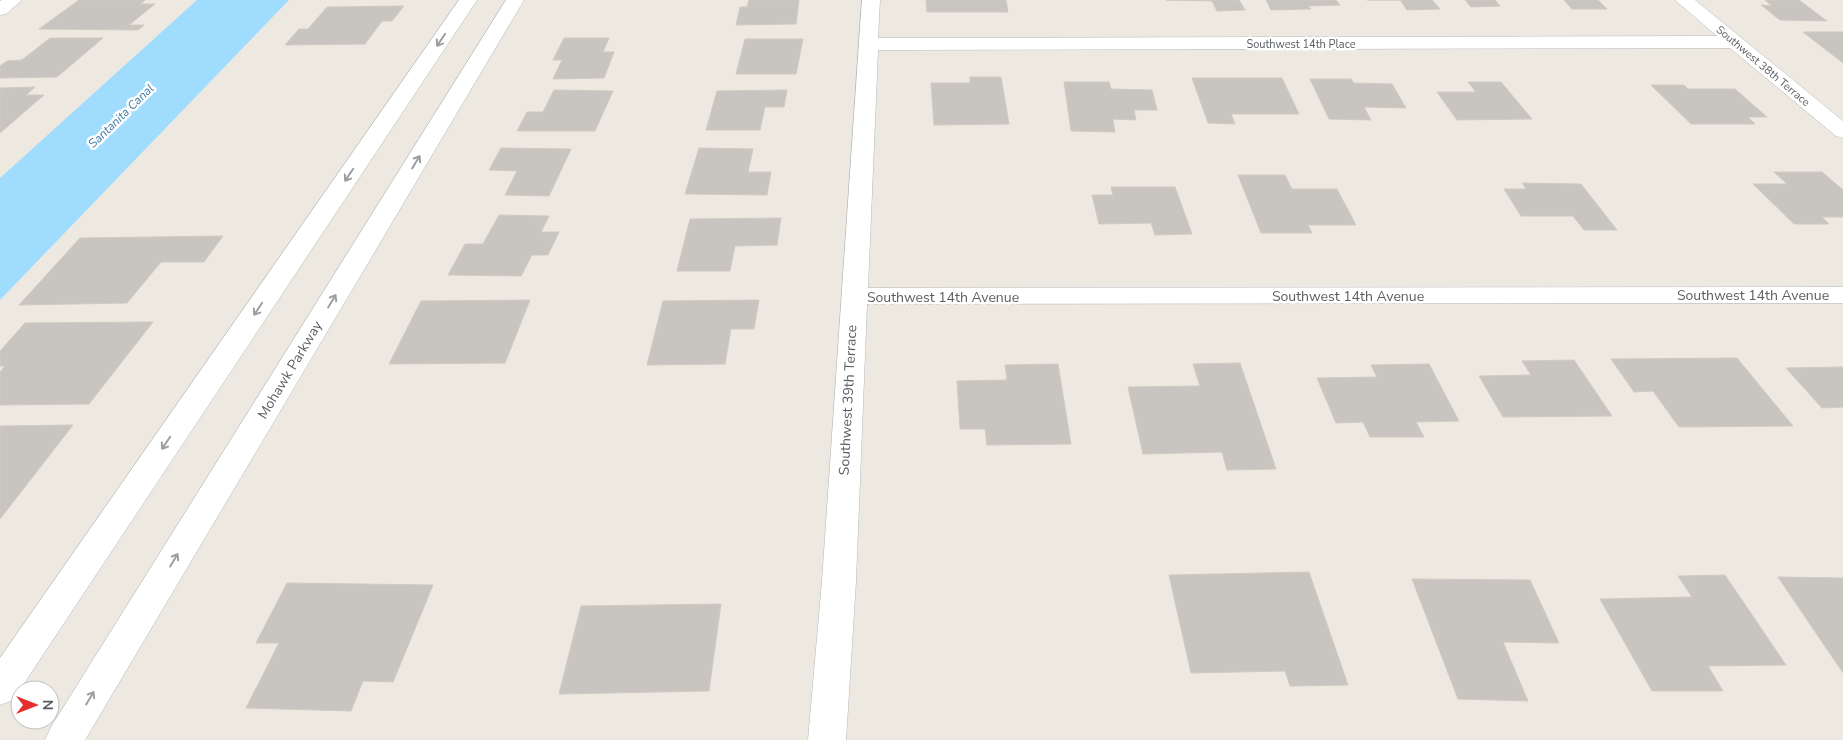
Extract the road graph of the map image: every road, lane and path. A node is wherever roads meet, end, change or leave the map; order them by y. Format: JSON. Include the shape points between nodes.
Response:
{"nodes":[{"id":1,"x":13,"y":0,"type":"edge"},
{"id":2,"x":468,"y":0,"type":"edge"},
{"id":3,"x":515,"y":0,"type":"edge"},
{"id":4,"x":871,"y":0,"type":"edge"},
{"id":5,"x":1684,"y":0,"type":"edge"},
{"id":6,"x":0,"y":10,"type":"edge"},
{"id":7,"x":1734,"y":42,"type":"junction"},
{"id":8,"x":868,"y":44,"type":"junction"},
{"id":9,"x":1843,"y":132,"type":"edge"},
{"id":10,"x":1843,"y":295,"type":"edge"},
{"id":11,"x":853,"y":296,"type":"junction"},
{"id":12,"x":0,"y":688,"type":"edge"},
{"id":13,"x":64,"y":740,"type":"edge"},
{"id":14,"x":827,"y":740,"type":"edge"}],
"edges":[{"from":1,"to":6,"type":"street"},
{"from":2,"to":12,"type":"street","one_way":true},
{"from":13,"to":3,"type":"street","name":"Mohawk Parkway","one_way":true},
{"from":4,"to":8,"type":"street","name":"Southwest 39th Terrace"},
{"from":5,"to":7,"type":"street","name":"Southwest 38th Terrace"},
{"from":7,"to":8,"type":"street","name":"Southwest 14th Place"},
{"from":7,"to":9,"type":"street","name":"Southwest 38th Terrace"},
{"from":8,"to":11,"type":"street","name":"Southwest 39th Terrace"},
{"from":10,"to":11,"type":"street","name":"Southwest 14th Avenue"},
{"from":11,"to":14,"type":"street","name":"Southwest 39th Terrace","via":[[839,581]]}]}
